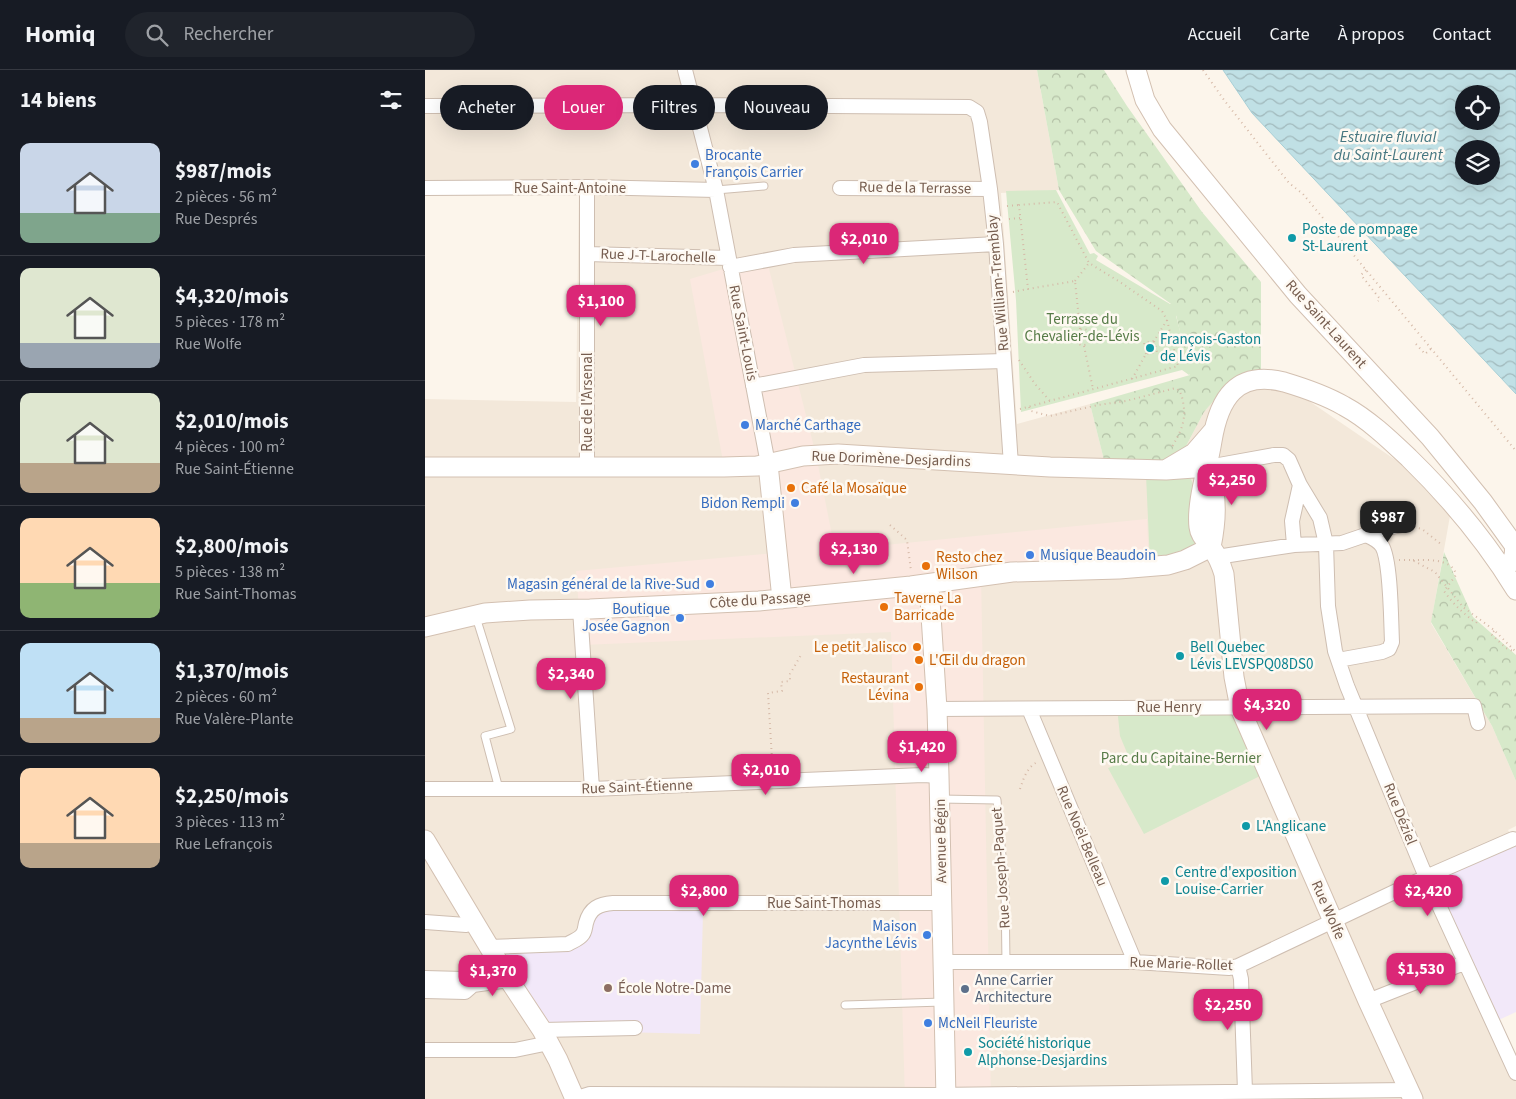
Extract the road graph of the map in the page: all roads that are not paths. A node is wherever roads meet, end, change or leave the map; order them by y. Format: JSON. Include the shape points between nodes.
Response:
{"nodes":[{"id":1,"x":685,"y":70,"type":"edge"},
{"id":2,"x":1136,"y":70,"type":"edge"},
{"id":3,"x":689,"y":85,"type":"edge"},
{"id":4,"x":633,"y":105,"type":"edge"},
{"id":5,"x":715,"y":105,"type":"edge"},
{"id":6,"x":425,"y":106,"type":"edge"},
{"id":7,"x":701,"y":130,"type":"edge"},
{"id":8,"x":765,"y":186,"type":"dead end"},
{"id":9,"x":425,"y":188,"type":"edge"},
{"id":10,"x":587,"y":188,"type":"junction"},
{"id":11,"x":840,"y":188,"type":"dead end"},
{"id":12,"x":991,"y":189,"type":"junction"},
{"id":13,"x":716,"y":190,"type":"junction"},
{"id":14,"x":996,"y":244,"type":"junction"},
{"id":15,"x":587,"y":254,"type":"junction"},
{"id":16,"x":729,"y":263,"type":"junction"},
{"id":17,"x":1004,"y":361,"type":"junction"},
{"id":18,"x":753,"y":386,"type":"junction"},
{"id":19,"x":1214,"y":430,"type":"junction"},
{"id":20,"x":1168,"y":461,"type":"junction"},
{"id":21,"x":768,"y":464,"type":"junction"},
{"id":22,"x":1011,"y":465,"type":"junction"},
{"id":23,"x":587,"y":466,"type":"junction"},
{"id":24,"x":425,"y":467,"type":"edge"},
{"id":25,"x":1208,"y":467,"type":"junction"},
{"id":26,"x":1300,"y":485,"type":"junction"},
{"id":27,"x":1402,"y":525,"type":"road end"},
{"id":28,"x":1367,"y":535,"type":"junction"},
{"id":29,"x":1325,"y":544,"type":"junction"},
{"id":30,"x":1294,"y":545,"type":"junction"},
{"id":31,"x":1214,"y":552,"type":"junction"},
{"id":32,"x":1503,"y":569,"type":"junction"},
{"id":33,"x":920,"y":581,"type":"junction"},
{"id":34,"x":1516,"y":590,"type":"edge"},
{"id":35,"x":782,"y":599,"type":"junction"},
{"id":36,"x":580,"y":609,"type":"junction"},
{"id":37,"x":475,"y":614,"type":"junction"},
{"id":38,"x":425,"y":627,"type":"edge"},
{"id":39,"x":1338,"y":660,"type":"junction"},
{"id":40,"x":1240,"y":708,"type":"junction"},
{"id":41,"x":1357,"y":708,"type":"junction"},
{"id":42,"x":937,"y":709,"type":"junction"},
{"id":43,"x":1029,"y":709,"type":"junction"},
{"id":44,"x":1478,"y":723,"type":"dead end"},
{"id":45,"x":939,"y":776,"type":"junction"},
{"id":46,"x":425,"y":789,"type":"edge"},
{"id":47,"x":499,"y":789,"type":"junction"},
{"id":48,"x":592,"y":789,"type":"junction"},
{"id":49,"x":940,"y":799,"type":"junction"},
{"id":50,"x":1513,"y":840,"type":"dead end"},
{"id":51,"x":426,"y":845,"type":"edge"},
{"id":52,"x":1426,"y":877,"type":"junction"},
{"id":53,"x":942,"y":903,"type":"junction"},
{"id":54,"x":1333,"y":921,"type":"junction"},
{"id":55,"x":425,"y":922,"type":"edge"},
{"id":56,"x":475,"y":923,"type":"junction"},
{"id":57,"x":489,"y":947,"type":"junction"},
{"id":58,"x":942,"y":962,"type":"junction"},
{"id":59,"x":1135,"y":962,"type":"junction"},
{"id":60,"x":1464,"y":962,"type":"junction"},
{"id":61,"x":1006,"y":963,"type":"junction"},
{"id":62,"x":1238,"y":966,"type":"junction"},
{"id":63,"x":425,"y":978,"type":"edge"},
{"id":64,"x":509,"y":980,"type":"junction"},
{"id":65,"x":473,"y":985,"type":"junction"},
{"id":66,"x":425,"y":991,"type":"edge"},
{"id":67,"x":1368,"y":1001,"type":"junction"},
{"id":68,"x":944,"y":1002,"type":"junction"},
{"id":69,"x":845,"y":1005,"type":"dead end"},
{"id":70,"x":635,"y":1028,"type":"dead end"},
{"id":71,"x":546,"y":1037,"type":"junction"},
{"id":72,"x":425,"y":1050,"type":"edge"},
{"id":73,"x":1516,"y":1072,"type":"edge"},
{"id":74,"x":1245,"y":1091,"type":"junction"},
{"id":75,"x":1411,"y":1094,"type":"edge"},
{"id":76,"x":1206,"y":1095,"type":"edge"},
{"id":77,"x":1306,"y":1095,"type":"edge"},
{"id":78,"x":945,"y":1097,"type":"edge"},
{"id":79,"x":574,"y":1099,"type":"edge"}],
"edges":[{"from":1,"to":3,"type":"street","name":"Rue Saint-Louis"},
{"from":2,"to":32,"type":"main road","name":"Rue Saint-Laurent","via":[[1145,100],[1162,129],[1297,295],[1430,437],[1483,502],[1514,545],[1512,561]]},
{"from":4,"to":6,"type":"street"},
{"from":5,"to":12,"type":"street","name":"Rue William-Tremblay","via":[[969,107],[977,112],[980,122]]},
{"from":7,"to":13,"type":"street","name":"Rue Saint-Louis"},
{"from":8,"to":13,"type":"lane"},
{"from":9,"to":10,"type":"street","name":"Rue Saint-Antoine"},
{"from":10,"to":13,"type":"street","name":"Rue Saint-Antoine"},
{"from":10,"to":15,"type":"street","name":"Rue de l'Arsenal"},
{"from":11,"to":12,"type":"street","name":"Rue de la Terrasse"},
{"from":12,"to":14,"type":"street","name":"Rue William-Tremblay"},
{"from":13,"to":16,"type":"street","name":"Rue Saint-Louis"},
{"from":14,"to":16,"type":"street","name":"Rue J-T-Larochelle","via":[[795,254]]},
{"from":14,"to":17,"type":"street","name":"Rue William-Tremblay"},
{"from":15,"to":16,"type":"street","name":"Rue J-T-Larochelle"},
{"from":15,"to":23,"type":"street","name":"Rue de l'Arsenal"},
{"from":16,"to":18,"type":"street","name":"Rue Saint-Louis"},
{"from":17,"to":18,"type":"street","via":[[864,364]]},
{"from":17,"to":22,"type":"street","name":"Rue William-Tremblay"},
{"from":18,"to":21,"type":"street","name":"Rue Saint-Louis"},
{"from":19,"to":20,"type":"main road","via":[[1194,453],[1180,462]]},
{"from":19,"to":25,"type":"main road"},
{"from":19,"to":32,"type":"main road","via":[[1225,399],[1242,383],[1253,380],[1299,386],[1331,399],[1377,429],[1424,472]]},
{"from":20,"to":22,"type":"main road","name":"Rue Dorimène-Desjardins"},
{"from":20,"to":25,"type":"main road","name":"Rue Dorimène-Desjardins"},
{"from":21,"to":22,"type":"main road","name":"Rue Dorimène-Desjardins","via":[[803,456],[837,454]]},
{"from":21,"to":23,"type":"main road","name":"Rue Dorimène-Desjardins","via":[[724,467]]},
{"from":21,"to":35,"type":"main road","name":"Rue Saint-Louis"},
{"from":23,"to":24,"type":"main road","name":"Rue Dorimène-Desjardins"},
{"from":25,"to":26,"type":"street","name":"Rue Déziel","via":[[1283,455],[1289,460]]},
{"from":25,"to":31,"type":"main road","via":[[1213,485]]},
{"from":26,"to":29,"type":"street","name":"Rue Déziel","via":[[1320,518]]},
{"from":26,"to":30,"type":"street","via":[[1292,520]]},
{"from":27,"to":28,"type":"street","name":"Côte du Passage"},
{"from":28,"to":29,"type":"street","name":"Côte du Passage","via":[[1342,543]]},
{"from":28,"to":39,"type":"street","via":[[1381,544],[1386,560],[1392,642],[1389,649],[1382,652]]},
{"from":29,"to":30,"type":"street","name":"Côte du Passage"},
{"from":29,"to":39,"type":"street","name":"Rue Déziel","via":[[1329,606]]},
{"from":30,"to":31,"type":"street","name":"Côte du Passage"},
{"from":31,"to":33,"type":"main road","name":"Côte du Passage","via":[[1168,565],[1020,571]]},
{"from":31,"to":40,"type":"main road","name":"Rue Wolfe","via":[[1224,574]]},
{"from":32,"to":34,"type":"main road"},
{"from":33,"to":35,"type":"main road","name":"Côte du Passage"},
{"from":33,"to":42,"type":"main road","name":"Avenue Bégin"},
{"from":35,"to":36,"type":"main road","name":"Côte du Passage"},
{"from":36,"to":37,"type":"main road","name":"Côte du Passage"},
{"from":36,"to":48,"type":"street"},
{"from":37,"to":38,"type":"main road","name":"Côte du Passage"},
{"from":37,"to":47,"type":"lane","via":[[511,729],[485,736]]},
{"from":39,"to":41,"type":"street","name":"Rue Déziel"},
{"from":40,"to":41,"type":"street","name":"Rue Henry"},
{"from":40,"to":43,"type":"street","name":"Rue Henry"},
{"from":40,"to":54,"type":"main road","name":"Rue Wolfe"},
{"from":41,"to":44,"type":"street","name":"Rue Henry","via":[[1474,706]]},
{"from":41,"to":52,"type":"street","name":"Rue Déziel"},
{"from":42,"to":43,"type":"street","name":"Rue Henry"},
{"from":42,"to":45,"type":"main road","name":"Avenue Bégin"},
{"from":43,"to":59,"type":"street","name":"Rue Noël-Belleau"},
{"from":45,"to":48,"type":"street","name":"Rue Saint-Étienne"},
{"from":45,"to":49,"type":"main road","name":"Avenue Bégin"},
{"from":46,"to":47,"type":"street","name":"Rue Saint-Étienne"},
{"from":47,"to":48,"type":"street","name":"Rue Saint-Étienne"},
{"from":49,"to":53,"type":"main road","name":"Avenue Bégin"},
{"from":49,"to":61,"type":"lane","name":"Rue Joseph-Paquet","via":[[997,800],[1005,890]]},
{"from":50,"to":52,"type":"street","name":"Rue Marie-Rollet"},
{"from":51,"to":56,"type":"main road"},
{"from":52,"to":54,"type":"street","name":"Rue Marie-Rollet"},
{"from":52,"to":60,"type":"street","name":"Rue Déziel"},
{"from":53,"to":57,"type":"street","name":"Rue Saint-Thomas","via":[[613,902],[599,904],[592,909],[584,934],[568,944]]},
{"from":53,"to":58,"type":"main road","name":"Avenue Bégin"},
{"from":54,"to":62,"type":"street","name":"Rue Marie-Rollet"},
{"from":54,"to":67,"type":"main road","name":"Rue Wolfe"},
{"from":55,"to":56,"type":"street"},
{"from":56,"to":57,"type":"main road"},
{"from":57,"to":64,"type":"main road"},
{"from":58,"to":61,"type":"street","name":"Rue Marie-Rollet"},
{"from":58,"to":68,"type":"main road","name":"Avenue Bégin"},
{"from":59,"to":61,"type":"street","name":"Rue Marie-Rollet"},
{"from":59,"to":62,"type":"street","name":"Rue Marie-Rollet"},
{"from":60,"to":67,"type":"street"},
{"from":60,"to":73,"type":"street","name":"Rue Déziel"},
{"from":62,"to":74,"type":"street"},
{"from":63,"to":65,"type":"street","via":[[463,979]]},
{"from":64,"to":65,"type":"street"},
{"from":64,"to":71,"type":"main road"},
{"from":65,"to":66,"type":"street","via":[[465,992]]},
{"from":67,"to":75,"type":"main road","name":"Rue Wolfe"},
{"from":68,"to":69,"type":"lane"},
{"from":68,"to":78,"type":"main road","name":"Avenue Bégin"},
{"from":70,"to":71,"type":"street"},
{"from":71,"to":72,"type":"street","via":[[515,1050]]},
{"from":71,"to":79,"type":"main road"},
{"from":74,"to":76,"type":"street"},
{"from":74,"to":77,"type":"street"},
{"from":75,"to":77,"type":"street"},
{"from":76,"to":78,"type":"street"},
{"from":78,"to":79,"type":"street","via":[[589,1094]]}]}
